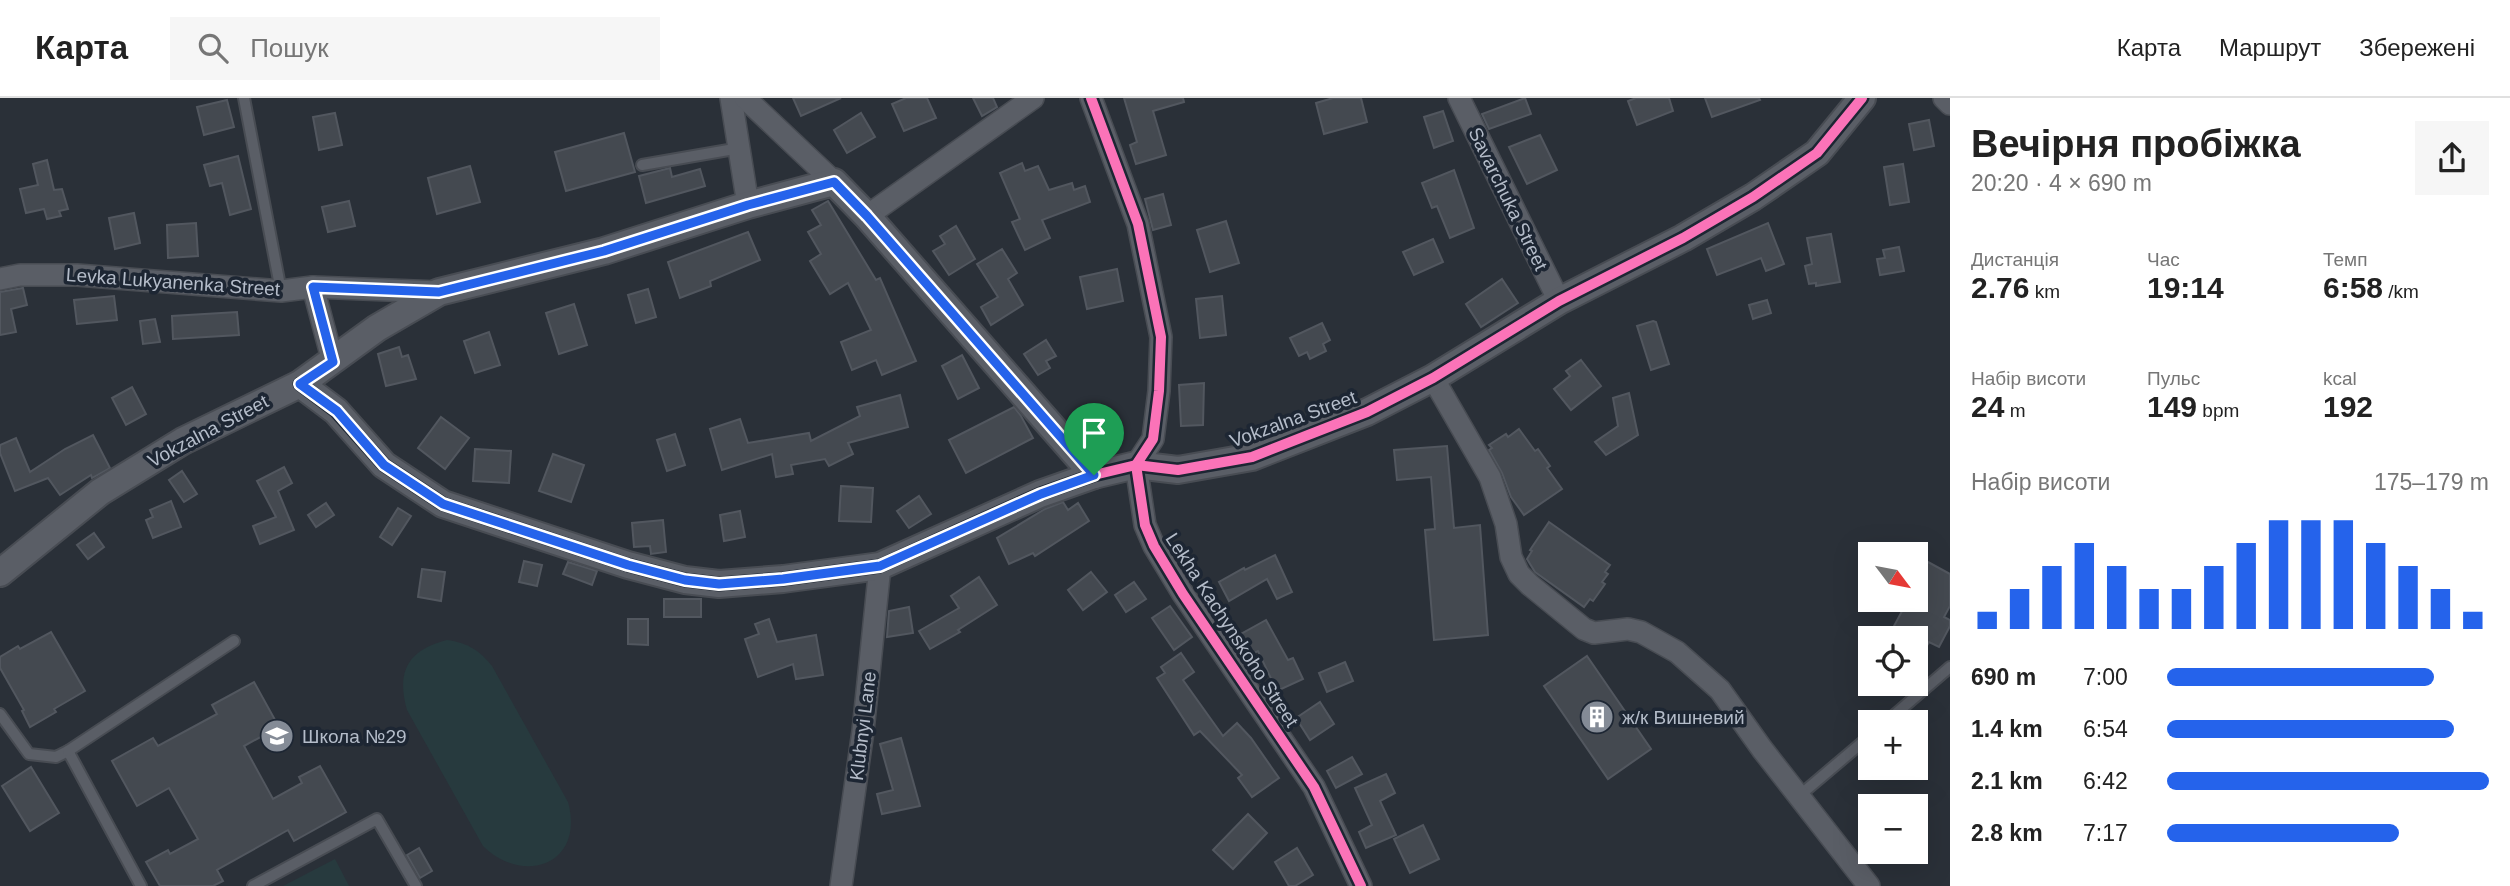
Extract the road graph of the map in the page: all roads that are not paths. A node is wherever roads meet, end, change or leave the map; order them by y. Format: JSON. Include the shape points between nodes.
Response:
{"nodes":[{"id":1,"x":244,"y":98,"type":"edge"},
{"id":2,"x":731,"y":98,"type":"edge"},
{"id":3,"x":745,"y":98,"type":"edge"},
{"id":4,"x":1033,"y":98,"type":"edge"},
{"id":5,"x":1091,"y":98,"type":"edge"},
{"id":6,"x":1459,"y":98,"type":"edge"},
{"id":7,"x":1862,"y":98,"type":"edge"},
{"id":8,"x":1944,"y":98,"type":"edge"},
{"id":9,"x":1950,"y":104,"type":"edge"},
{"id":10,"x":740,"y":148,"type":"junction"},
{"id":11,"x":642,"y":165,"type":"dead end"},
{"id":12,"x":834,"y":182,"type":"junction"},
{"id":13,"x":748,"y":205,"type":"junction"},
{"id":14,"x":867,"y":216,"type":"junction"},
{"id":15,"x":0,"y":279,"type":"edge"},
{"id":16,"x":313,"y":287,"type":"junction"},
{"id":17,"x":281,"y":291,"type":"junction"},
{"id":18,"x":439,"y":292,"type":"junction"},
{"id":19,"x":1559,"y":301,"type":"junction"},
{"id":20,"x":333,"y":362,"type":"junction"},
{"id":21,"x":1433,"y":378,"type":"junction"},
{"id":22,"x":300,"y":384,"type":"junction"},
{"id":23,"x":1136,"y":465,"type":"junction"},
{"id":24,"x":1094,"y":475,"type":"junction"},
{"id":25,"x":880,"y":566,"type":"junction"},
{"id":26,"x":0,"y":573,"type":"edge"},
{"id":27,"x":234,"y":641,"type":"dead end"},
{"id":28,"x":1950,"y":667,"type":"edge"},
{"id":29,"x":1900,"y":710,"type":"edge"},
{"id":30,"x":0,"y":714,"type":"edge"},
{"id":31,"x":1858,"y":746,"type":"edge"},
{"id":32,"x":68,"y":751,"type":"junction"},
{"id":33,"x":1799,"y":796,"type":"junction"},
{"id":34,"x":141,"y":886,"type":"edge"},
{"id":35,"x":253,"y":886,"type":"edge"},
{"id":36,"x":416,"y":886,"type":"edge"},
{"id":37,"x":841,"y":886,"type":"edge"},
{"id":38,"x":1361,"y":886,"type":"edge"},
{"id":39,"x":1869,"y":886,"type":"edge"}],
"edges":[{"from":1,"to":17,"type":"lane"},
{"from":2,"to":10,"type":"street"},
{"from":3,"to":12,"type":"street"},
{"from":4,"to":14,"type":"street"},
{"from":5,"to":23,"type":"street","via":[[1138,225],[1161,337],[1153,439]]},
{"from":6,"to":19,"type":"street","name":"Savarchuka Street"},
{"from":7,"to":19,"type":"street","name":"Vokzalna Street","via":[[1817,153],[1753,197]]},
{"from":8,"to":9,"type":"street"},
{"from":10,"to":11,"type":"lane"},
{"from":10,"to":13,"type":"street"},
{"from":12,"to":13,"type":"street","name":"Levka Lukyanenka Street"},
{"from":12,"to":14,"type":"street"},
{"from":13,"to":18,"type":"street","name":"Levka Lukyanenka Street","via":[[604,251]]},
{"from":14,"to":24,"type":"street"},
{"from":15,"to":17,"type":"street","name":"Levka Lukyanenka Street","via":[[76,275]]},
{"from":16,"to":17,"type":"street","name":"Levka Lukyanenka Street"},
{"from":16,"to":18,"type":"street","name":"Levka Lukyanenka Street"},
{"from":16,"to":20,"type":"street"},
{"from":18,"to":20,"type":"street","via":[[377,328]]},
{"from":19,"to":21,"type":"street","name":"Vokzalna Street"},
{"from":20,"to":22,"type":"street"},
{"from":21,"to":23,"type":"street","name":"Vokzalna Street","via":[[1367,412],[1252,457],[1178,471]]},
{"from":21,"to":33,"type":"street","via":[[1490,477],[1506,524],[1510,558],[1519,573],[1584,629],[1641,632],[1677,652],[1720,690]]},
{"from":22,"to":25,"type":"street","name":"Vokzalna Street","via":[[337,411],[384,465],[443,504],[628,565],[719,584]]},
{"from":22,"to":26,"type":"street","name":"Vokzalna Street","via":[[183,441],[100,492]]},
{"from":23,"to":24,"type":"street","name":"Vokzalna Street"},
{"from":23,"to":38,"type":"street","name":"Lekha Kachynskoho Street","via":[[1145,525],[1154,546],[1314,787]]},
{"from":24,"to":25,"type":"street","name":"Vokzalna Street"},
{"from":25,"to":37,"type":"street","name":"Klubnyi Lane"},
{"from":27,"to":32,"type":"lane"},
{"from":28,"to":29,"type":"lane"},
{"from":30,"to":32,"type":"lane","via":[[29,754],[56,758]]},
{"from":31,"to":33,"type":"lane"},
{"from":32,"to":34,"type":"lane"},
{"from":33,"to":39,"type":"street"},
{"from":35,"to":36,"type":"lane","via":[[377,819]]}]}
